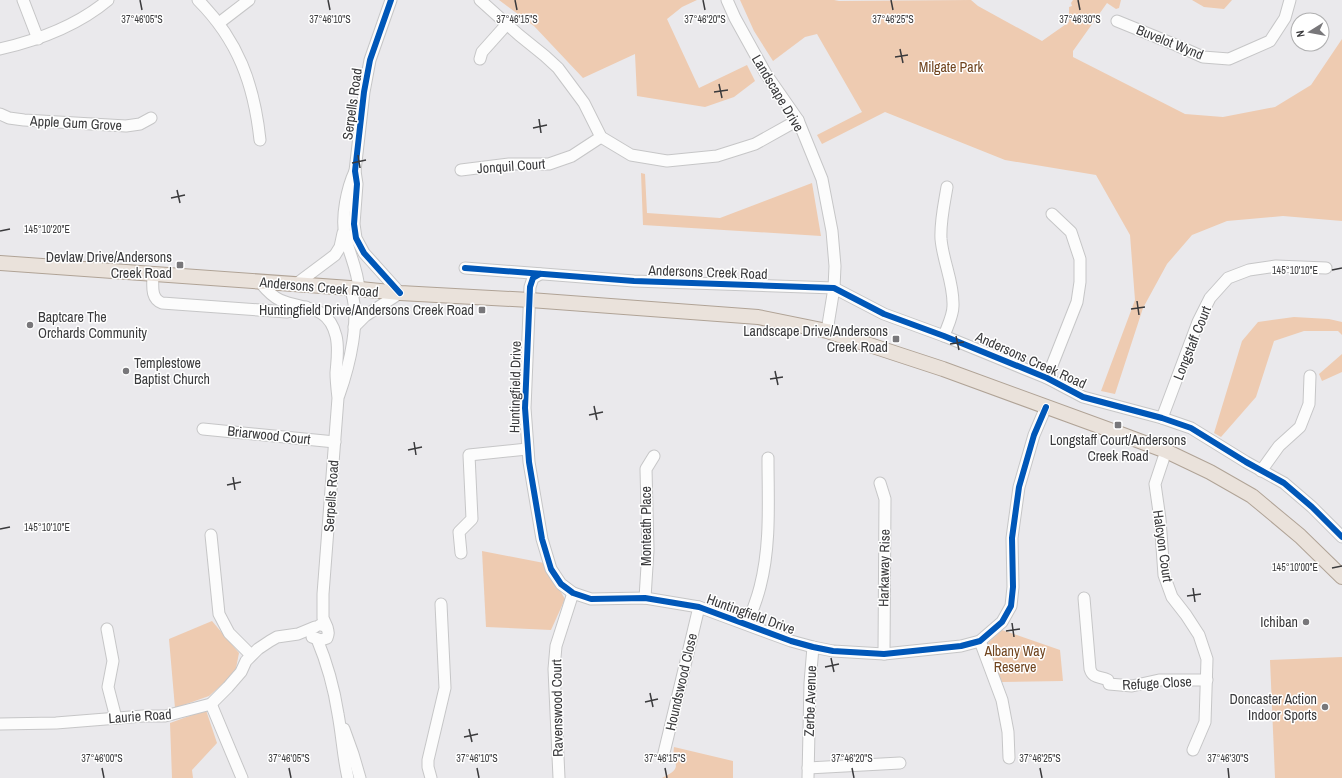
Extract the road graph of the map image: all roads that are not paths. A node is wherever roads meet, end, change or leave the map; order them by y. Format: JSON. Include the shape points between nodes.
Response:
{"nodes":[{"id":1,"x":23,"y":0,"type":"edge"},
{"id":2,"x":108,"y":0,"type":"edge"},
{"id":3,"x":198,"y":0,"type":"edge"},
{"id":4,"x":249,"y":0,"type":"edge"},
{"id":5,"x":390,"y":0,"type":"edge"},
{"id":6,"x":480,"y":0,"type":"edge"},
{"id":7,"x":727,"y":0,"type":"edge"},
{"id":8,"x":1290,"y":0,"type":"edge"},
{"id":9,"x":1116,"y":20,"type":"dead end"},
{"id":10,"x":219,"y":23,"type":"junction"},
{"id":11,"x":507,"y":24,"type":"junction"},
{"id":12,"x":38,"y":39,"type":"junction"},
{"id":13,"x":0,"y":49,"type":"edge"},
{"id":14,"x":480,"y":59,"type":"dead end"},
{"id":15,"x":0,"y":114,"type":"edge"},
{"id":16,"x":151,"y":118,"type":"dead end"},
{"id":17,"x":798,"y":120,"type":"junction"},
{"id":18,"x":601,"y":137,"type":"junction"},
{"id":19,"x":260,"y":140,"type":"dead end"},
{"id":20,"x":461,"y":170,"type":"dead end"},
{"id":21,"x":947,"y":187,"type":"dead end"},
{"id":22,"x":1052,"y":214,"type":"dead end"},
{"id":23,"x":348,"y":216,"type":"junction"},
{"id":24,"x":0,"y":263,"type":"edge"},
{"id":25,"x":466,"y":268,"type":"dead end"},
{"id":26,"x":1326,"y":268,"type":"dead end"},
{"id":27,"x":153,"y":274,"type":"junction"},
{"id":28,"x":540,"y":274,"type":"junction"},
{"id":29,"x":259,"y":281,"type":"junction"},
{"id":30,"x":295,"y":285,"type":"junction"},
{"id":31,"x":834,"y":288,"type":"junction"},
{"id":32,"x":354,"y":289,"type":"junction"},
{"id":33,"x":400,"y":294,"type":"junction"},
{"id":34,"x":530,"y":300,"type":"junction"},
{"id":35,"x":307,"y":306,"type":"junction"},
{"id":36,"x":354,"y":327,"type":"junction"},
{"id":37,"x":828,"y":331,"type":"junction"},
{"id":38,"x":944,"y":336,"type":"junction"},
{"id":39,"x":1310,"y":376,"type":"dead end"},
{"id":40,"x":1048,"y":378,"type":"junction"},
{"id":41,"x":338,"y":398,"type":"junction"},
{"id":42,"x":1046,"y":407,"type":"junction"},
{"id":43,"x":1162,"y":418,"type":"junction"},
{"id":44,"x":203,"y":429,"type":"dead end"},
{"id":45,"x":335,"y":442,"type":"junction"},
{"id":46,"x":527,"y":449,"type":"junction"},
{"id":47,"x":1166,"y":451,"type":"junction"},
{"id":48,"x":654,"y":456,"type":"dead end"},
{"id":49,"x":768,"y":458,"type":"dead end"},
{"id":50,"x":1261,"y":471,"type":"junction"},
{"id":51,"x":880,"y":484,"type":"dead end"},
{"id":52,"x":211,"y":535,"type":"dead end"},
{"id":53,"x":1342,"y":537,"type":"edge"},
{"id":54,"x":461,"y":553,"type":"dead end"},
{"id":55,"x":1342,"y":577,"type":"edge"},
{"id":56,"x":573,"y":593,"type":"junction"},
{"id":57,"x":644,"y":598,"type":"junction"},
{"id":58,"x":1084,"y":598,"type":"dead end"},
{"id":59,"x":441,"y":604,"type":"dead end"},
{"id":60,"x":699,"y":607,"type":"junction"},
{"id":61,"x":747,"y":624,"type":"junction"},
{"id":62,"x":107,"y":629,"type":"dead end"},
{"id":63,"x":320,"y":633,"type":"junction"},
{"id":64,"x":980,"y":641,"type":"junction"},
{"id":65,"x":813,"y":647,"type":"junction"},
{"id":66,"x":884,"y":654,"type":"junction"},
{"id":67,"x":251,"y":655,"type":"junction"},
{"id":68,"x":1207,"y":680,"type":"junction"},
{"id":69,"x":212,"y":704,"type":"junction"},
{"id":70,"x":338,"y":714,"type":"junction"},
{"id":71,"x":116,"y":718,"type":"junction"},
{"id":72,"x":0,"y":724,"type":"edge"},
{"id":73,"x":1193,"y":750,"type":"dead end"},
{"id":74,"x":663,"y":757,"type":"dead end"},
{"id":75,"x":1009,"y":758,"type":"dead end"},
{"id":76,"x":900,"y":763,"type":"dead end"},
{"id":77,"x":808,"y":773,"type":"edge"},
{"id":78,"x":242,"y":778,"type":"edge"},
{"id":79,"x":348,"y":778,"type":"edge"},
{"id":80,"x":360,"y":778,"type":"edge"},
{"id":81,"x":431,"y":778,"type":"edge"},
{"id":82,"x":559,"y":778,"type":"edge"}],
"edges":[{"from":1,"to":12,"type":"street"},
{"from":2,"to":12,"type":"street","via":[[78,21]]},
{"from":3,"to":10,"type":"street"},
{"from":4,"to":10,"type":"street"},
{"from":5,"to":23,"type":"street","name":"Serpells Road","via":[[366,77],[355,170],[357,184]]},
{"from":6,"to":11,"type":"street"},
{"from":7,"to":17,"type":"street","name":"Landscape Drive","via":[[766,74]]},
{"from":8,"to":9,"type":"street","name":"Buvelot Wynd","via":[[1285,18],[1270,41],[1229,59],[1203,57]]},
{"from":10,"to":19,"type":"street","via":[[248,79],[257,110]]},
{"from":11,"to":14,"type":"street","via":[[482,52]]},
{"from":11,"to":18,"type":"street","via":[[558,68],[584,103]]},
{"from":12,"to":13,"type":"street"},
{"from":15,"to":16,"type":"street","name":"Apple Gum Grove","via":[[24,120],[118,126],[134,126]]},
{"from":17,"to":18,"type":"street","via":[[755,144],[717,156],[666,161],[630,155]]},
{"from":17,"to":31,"type":"street","name":"Landscape Drive","via":[[822,179],[832,231]]},
{"from":18,"to":20,"type":"street","name":"Jonquil Court","via":[[572,156],[549,164],[510,164]]},
{"from":21,"to":38,"type":"street","via":[[941,219],[941,239],[952,286],[954,308]]},
{"from":22,"to":40,"type":"street","via":[[1071,232],[1080,259],[1080,282],[1077,302]]},
{"from":23,"to":30,"type":"street","name":"Serpells Road","via":[[338,252]]},
{"from":23,"to":32,"type":"street","name":"Serpells Road","via":[[345,234],[357,274]]},
{"from":23,"to":33,"type":"street","name":"Serpells Road","via":[[362,250]]},
{"from":24,"to":27,"type":"main road","name":"Andersons Creek Road"},
{"from":25,"to":28,"type":"street","name":"Andersons Creek Road"},
{"from":26,"to":43,"type":"street","name":"Longstaff Court","via":[[1276,266],[1249,270],[1228,278],[1210,298],[1198,322]]},
{"from":27,"to":29,"type":"main road","name":"Andersons Creek Road"},
{"from":27,"to":35,"type":"street","via":[[154,295],[156,300],[162,303],[287,312]]},
{"from":28,"to":31,"type":"street","name":"Andersons Creek Road","via":[[634,281]]},
{"from":28,"to":34,"type":"street","name":"Huntingfield Drive","via":[[533,278],[531,283]]},
{"from":29,"to":30,"type":"main road","name":"Andersons Creek Road"},
{"from":29,"to":35,"type":"street","name":"Serpells Road","via":[[277,299]]},
{"from":30,"to":32,"type":"main road","name":"Andersons Creek Road"},
{"from":31,"to":37,"type":"street","name":"Landscape Drive"},
{"from":31,"to":38,"type":"street","name":"Andersons Creek Road","via":[[884,314]]},
{"from":32,"to":33,"type":"main road","name":"Andersons Creek Road"},
{"from":32,"to":36,"type":"street","name":"Serpells Road"},
{"from":33,"to":34,"type":"main road","name":"Andersons Creek Road"},
{"from":33,"to":36,"type":"street","via":[[365,316]]},
{"from":34,"to":37,"type":"main road","name":"Andersons Creek Road","via":[[758,317]]},
{"from":34,"to":46,"type":"street","name":"Huntingfield Drive","via":[[525,408]]},
{"from":35,"to":41,"type":"street","name":"Serpells Road","via":[[326,317],[336,334]]},
{"from":36,"to":41,"type":"street","name":"Serpells Road","via":[[348,367]]},
{"from":37,"to":42,"type":"main road","name":"Andersons Creek Road"},
{"from":38,"to":40,"type":"street","name":"Andersons Creek Road"},
{"from":39,"to":50,"type":"street","via":[[1309,404],[1300,427],[1279,446]]},
{"from":40,"to":43,"type":"street","name":"Andersons Creek Road","via":[[1083,397]]},
{"from":41,"to":45,"type":"street","name":"Serpells Road"},
{"from":42,"to":47,"type":"main road","name":"Andersons Creek Road"},
{"from":42,"to":64,"type":"street","name":"Huntingfield Drive","via":[[1034,435],[1019,487],[1012,538],[1011,606],[1002,622]]},
{"from":43,"to":50,"type":"street","name":"Andersons Creek Road","via":[[1191,428]]},
{"from":44,"to":45,"type":"street","name":"Briarwood Court"},
{"from":45,"to":63,"type":"street","name":"Serpells Road"},
{"from":46,"to":54,"type":"street","via":[[469,455],[472,519],[459,532]]},
{"from":46,"to":56,"type":"street","name":"Huntingfield Drive","via":[[542,539],[548,559],[555,577]]},
{"from":47,"to":55,"type":"main road","name":"Andersons Creek Road","via":[[1252,496],[1300,536]]},
{"from":47,"to":68,"type":"street","name":"Halcyon Court","via":[[1155,484],[1164,575],[1172,597],[1199,635],[1207,659]]},
{"from":48,"to":57,"type":"street","name":"Monteath Place","via":[[646,469],[648,550]]},
{"from":49,"to":61,"type":"street","via":[[767,553],[760,587]]},
{"from":50,"to":53,"type":"street","name":"Andersons Creek Road","via":[[1284,482]]},
{"from":51,"to":66,"type":"street","name":"Harkaway Rise","via":[[885,499]]},
{"from":52,"to":67,"type":"street","via":[[219,614],[229,633]]},
{"from":56,"to":57,"type":"street","name":"Huntingfield Drive","via":[[591,599]]},
{"from":56,"to":82,"type":"street","name":"Ravenswood Court","via":[[556,646],[554,669]]},
{"from":57,"to":60,"type":"street","name":"Huntingfield Drive"},
{"from":58,"to":68,"type":"street","name":"Refuge Close","via":[[1090,668],[1095,677],[1108,680],[1109,684],[1132,686],[1159,680]]},
{"from":59,"to":81,"type":"street","via":[[445,686],[428,760]]},
{"from":60,"to":61,"type":"street","name":"Huntingfield Drive"},
{"from":60,"to":74,"type":"street","name":"Houndswood Close"},
{"from":61,"to":65,"type":"street","name":"Huntingfield Drive"},
{"from":62,"to":71,"type":"street","via":[[113,661],[108,687]]},
{"from":63,"to":67,"type":"street","via":[[281,636],[270,640]]},
{"from":63,"to":70,"type":"street","name":"Serpells Road","via":[[326,646]]},
{"from":64,"to":66,"type":"street","name":"Huntingfield Drive","via":[[961,646]]},
{"from":64,"to":75,"type":"street","via":[[1002,700],[1008,732]]},
{"from":65,"to":66,"type":"street","name":"Huntingfield Drive","via":[[833,651]]},
{"from":65,"to":77,"type":"street","name":"Zerbe Avenue"},
{"from":67,"to":69,"type":"street","via":[[241,672]]},
{"from":68,"to":73,"type":"street","name":"Halcyon Court","via":[[1205,722]]},
{"from":69,"to":71,"type":"street","name":"Laurie Road","via":[[165,716]]},
{"from":69,"to":78,"type":"street"},
{"from":70,"to":79,"type":"street","name":"Serpells Road"},
{"from":70,"to":80,"type":"street","name":"Serpells Road"},
{"from":71,"to":72,"type":"street","name":"Laurie Road","via":[[56,724]]},
{"from":76,"to":77,"type":"street"}]}
